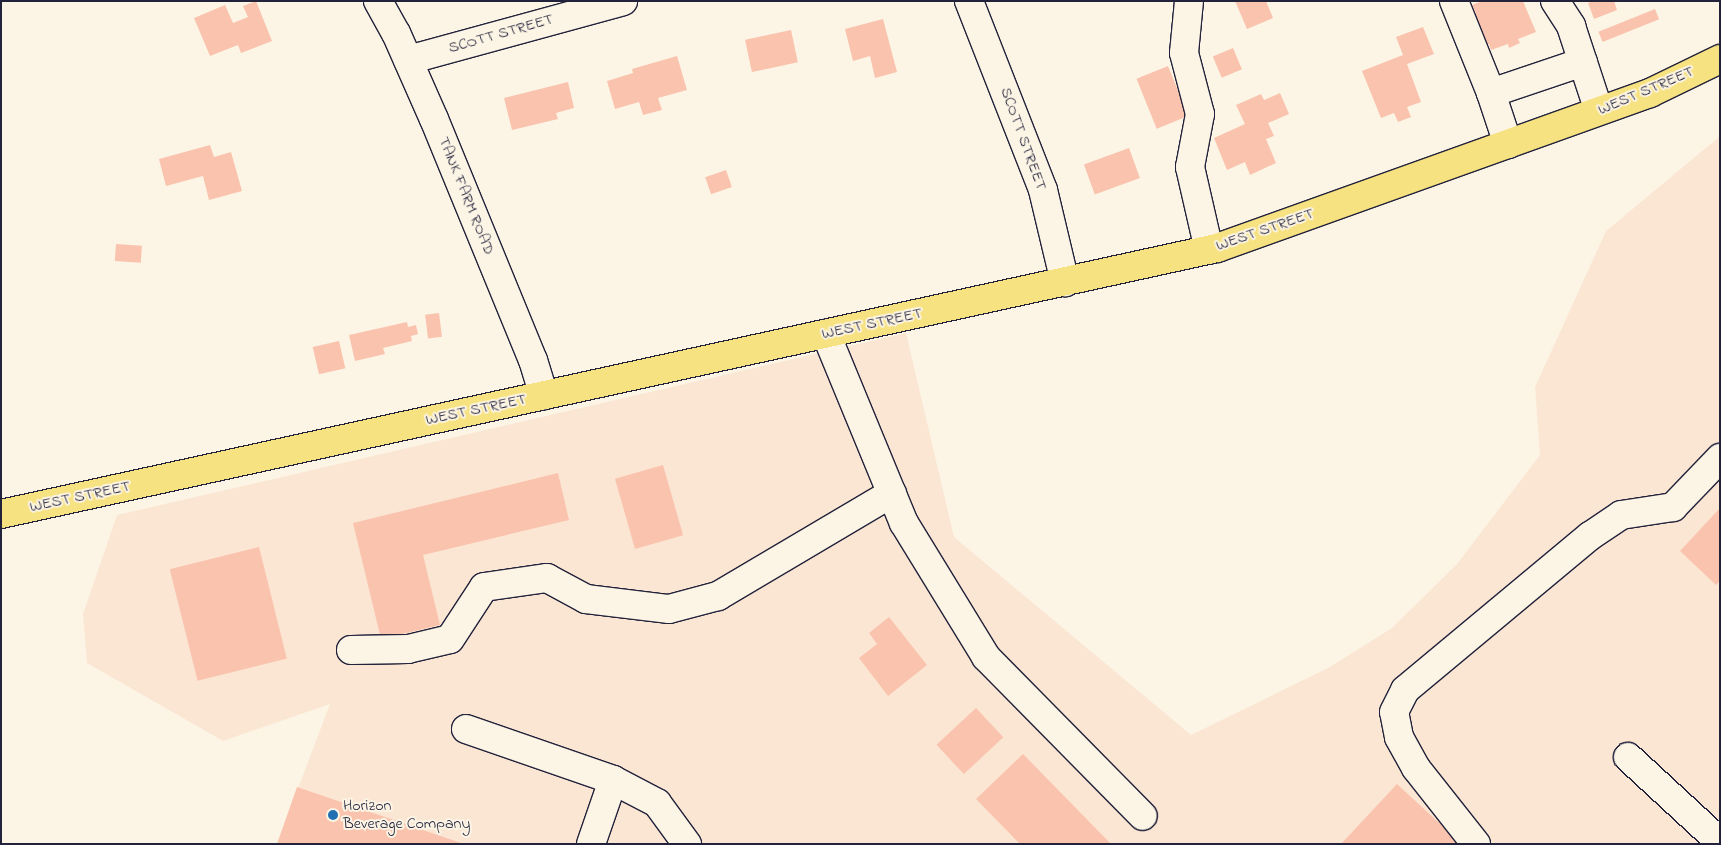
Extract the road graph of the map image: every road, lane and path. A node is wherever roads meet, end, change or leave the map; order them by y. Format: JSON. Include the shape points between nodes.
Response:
{"nodes":[{"id":1,"x":378,"y":1,"type":"edge"},
{"id":2,"x":623,"y":1,"type":"edge"},
{"id":3,"x":969,"y":1,"type":"edge"},
{"id":4,"x":1189,"y":1,"type":"edge"},
{"id":5,"x":1454,"y":1,"type":"edge"},
{"id":6,"x":1555,"y":1,"type":"edge"},
{"id":7,"x":1720,"y":59,"type":"edge"},
{"id":8,"x":408,"y":60,"type":"junction"},
{"id":9,"x":1583,"y":62,"type":"junction"},
{"id":10,"x":1491,"y":93,"type":"junction"},
{"id":11,"x":1599,"y":111,"type":"junction"},
{"id":12,"x":1508,"y":144,"type":"junction"},
{"id":13,"x":1209,"y":250,"type":"junction"},
{"id":14,"x":1065,"y":282,"type":"junction"},
{"id":15,"x":826,"y":334,"type":"junction"},
{"id":16,"x":544,"y":396,"type":"junction"},
{"id":17,"x":1720,"y":458,"type":"edge"},
{"id":18,"x":892,"y":493,"type":"junction"},
{"id":19,"x":1,"y":514,"type":"edge"},
{"id":20,"x":351,"y":650,"type":"dead end"},
{"id":21,"x":466,"y":729,"type":"dead end"},
{"id":22,"x":1628,"y":757,"type":"dead end"},
{"id":23,"x":613,"y":780,"type":"junction"},
{"id":24,"x":1142,"y":816,"type":"dead end"},
{"id":25,"x":1720,"y":842,"type":"edge"},
{"id":26,"x":591,"y":844,"type":"edge"},
{"id":27,"x":687,"y":844,"type":"edge"},
{"id":28,"x":1476,"y":844,"type":"edge"}],
"edges":[{"from":1,"to":8,"type":"street","name":"TANK FARM ROAD"},
{"from":2,"to":8,"type":"street","name":"SCOTT STREET"},
{"from":3,"to":14,"type":"street","name":"SCOTT STREET","via":[[1043,190]]},
{"from":4,"to":13,"type":"street","via":[[1184,53],[1200,114],[1190,167]]},
{"from":5,"to":10,"type":"street"},
{"from":6,"to":9,"type":"street","via":[[1571,26]]},
{"from":7,"to":11,"type":"main road","name":"WEST STREET","via":[[1650,93]]},
{"from":8,"to":16,"type":"street","name":"TANK FARM ROAD","via":[[505,290]]},
{"from":9,"to":10,"type":"street"},
{"from":9,"to":11,"type":"street"},
{"from":10,"to":12,"type":"street"},
{"from":11,"to":12,"type":"main road","name":"WEST STREET"},
{"from":12,"to":13,"type":"main road","name":"WEST STREET"},
{"from":13,"to":14,"type":"main road","name":"WEST STREET"},
{"from":14,"to":15,"type":"main road","name":"WEST STREET"},
{"from":15,"to":16,"type":"main road","name":"WEST STREET"},
{"from":15,"to":18,"type":"street"},
{"from":16,"to":19,"type":"main road","name":"WEST STREET"},
{"from":17,"to":28,"type":"street","via":[[1673,507],[1621,515],[1590,536],[1405,690],[1394,712],[1399,737],[1416,768]]},
{"from":18,"to":20,"type":"street","via":[[718,596],[670,609],[586,599],[547,578],[484,587],[450,639],[408,649]]},
{"from":18,"to":24,"type":"street","via":[[904,522],[986,657]]},
{"from":21,"to":23,"type":"street"},
{"from":22,"to":25,"type":"street"},
{"from":23,"to":26,"type":"street"},
{"from":23,"to":27,"type":"street","via":[[657,803]]}]}
